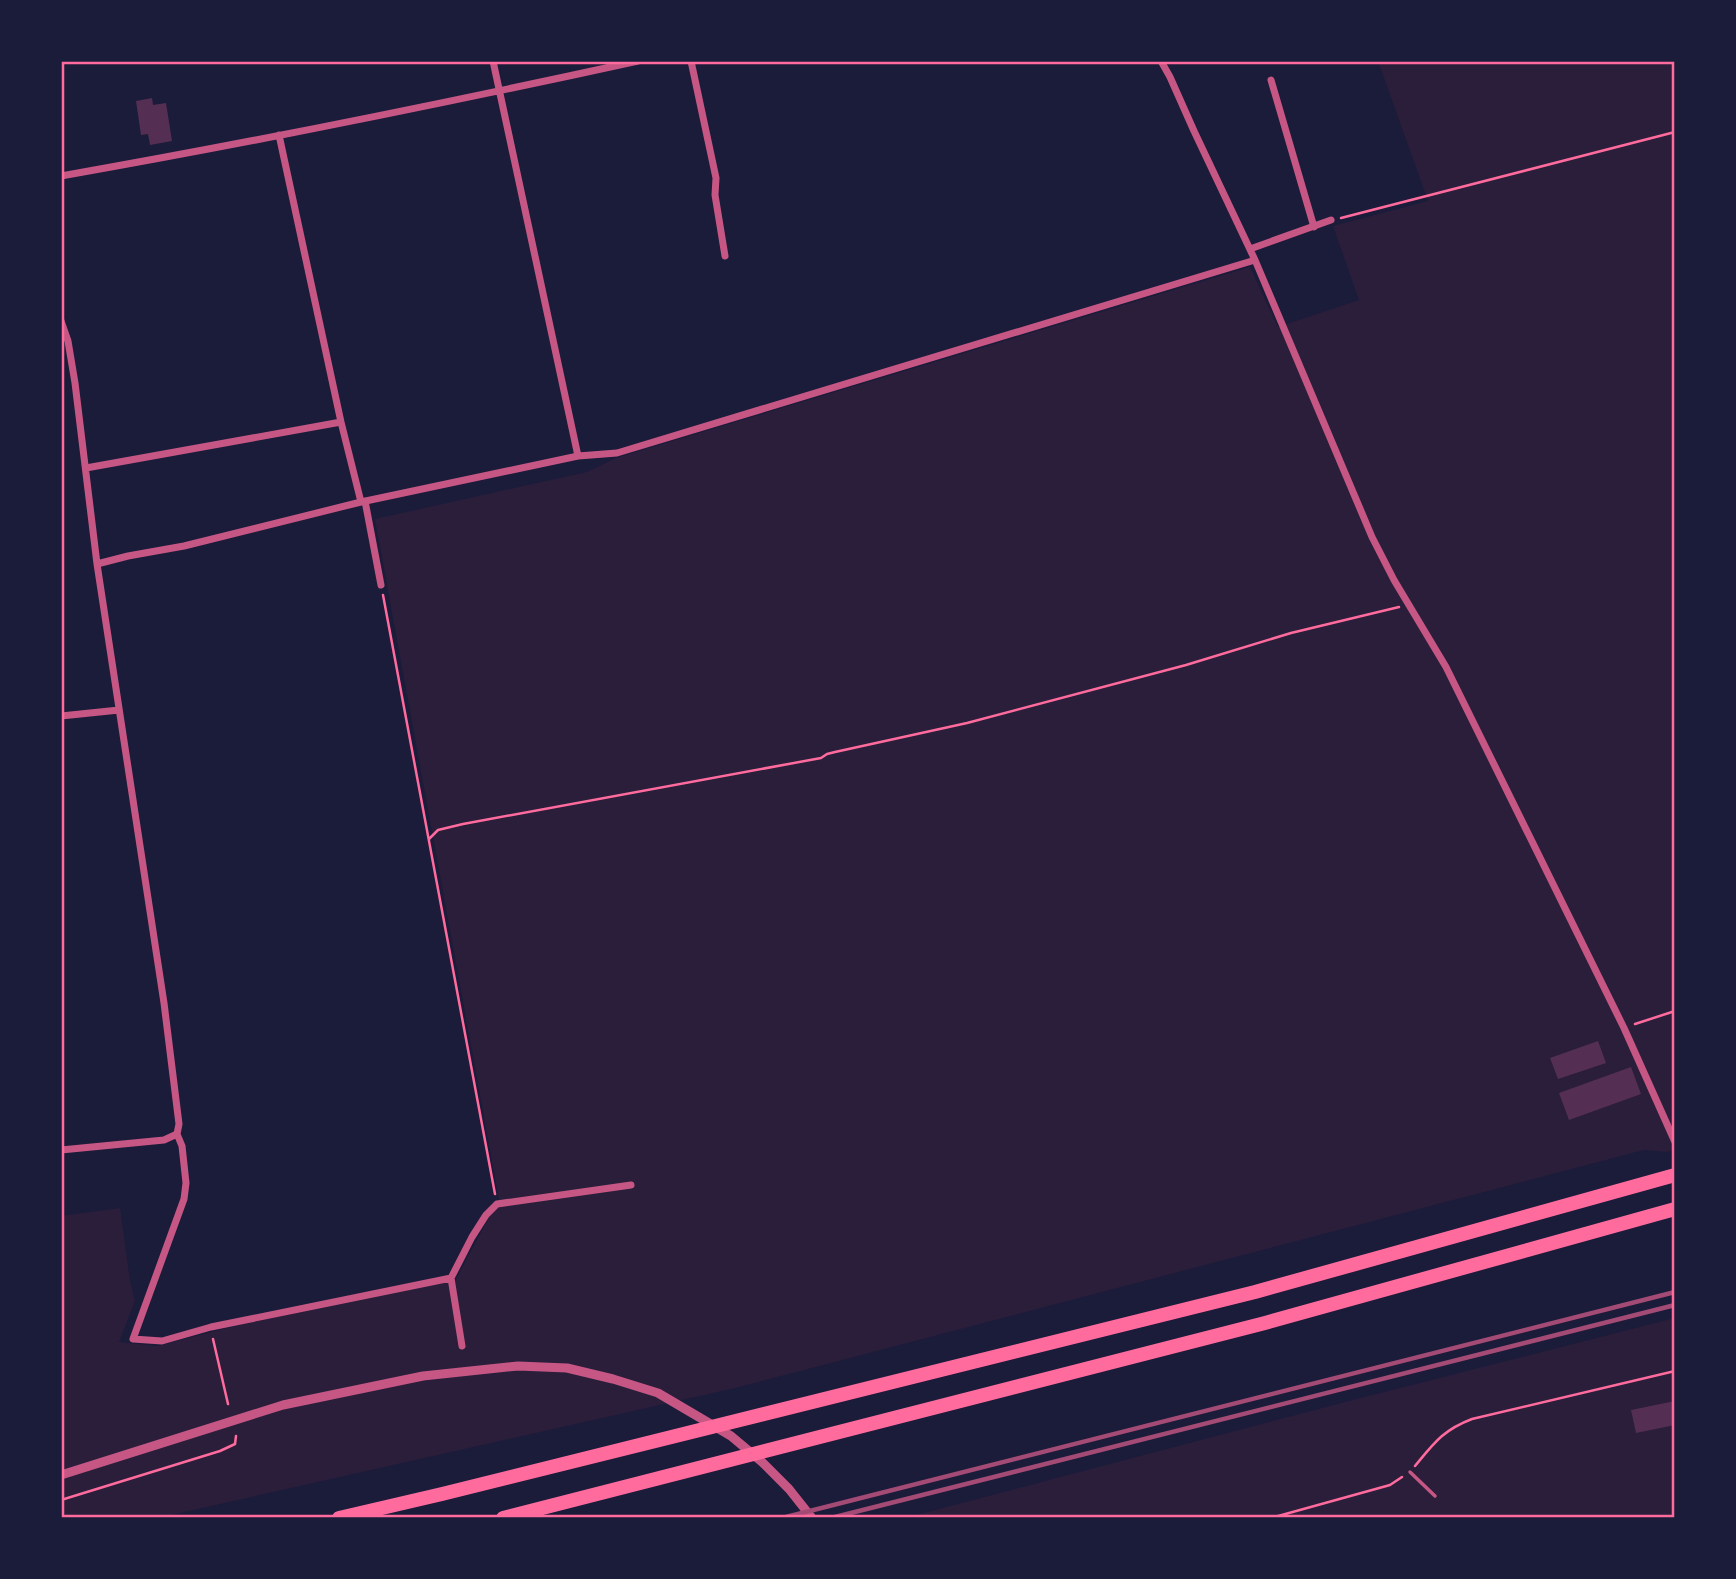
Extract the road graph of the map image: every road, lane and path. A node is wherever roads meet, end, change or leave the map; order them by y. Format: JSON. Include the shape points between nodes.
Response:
{"nodes":[{"id":1,"x":493,"y":61,"type":"edge"},
{"id":2,"x":638,"y":61,"type":"edge"},
{"id":3,"x":691,"y":61,"type":"edge"},
{"id":4,"x":1161,"y":61,"type":"edge"},
{"id":5,"x":1271,"y":80,"type":"dead end"},
{"id":6,"x":499,"y":91,"type":"junction"},
{"id":7,"x":1675,"y":132,"type":"edge"},
{"id":8,"x":279,"y":135,"type":"junction"},
{"id":9,"x":61,"y":176,"type":"edge"},
{"id":10,"x":1331,"y":220,"type":"joint"},
{"id":11,"x":1314,"y":227,"type":"junction"},
{"id":12,"x":1250,"y":249,"type":"junction"},
{"id":13,"x":725,"y":256,"type":"dead end"},
{"id":14,"x":1255,"y":260,"type":"junction"},
{"id":15,"x":61,"y":321,"type":"edge"},
{"id":16,"x":63,"y":333,"type":"edge"},
{"id":17,"x":341,"y":422,"type":"junction"},
{"id":18,"x":578,"y":456,"type":"junction"},
{"id":19,"x":86,"y":468,"type":"junction"},
{"id":20,"x":363,"y":502,"type":"junction"},
{"id":21,"x":97,"y":564,"type":"junction"},
{"id":22,"x":381,"y":585,"type":"joint"},
{"id":23,"x":1408,"y":604,"type":"junction"},
{"id":24,"x":119,"y":710,"type":"junction"},
{"id":25,"x":61,"y":716,"type":"edge"},
{"id":26,"x":429,"y":839,"type":"junction"},
{"id":27,"x":1675,"y":1011,"type":"edge"},
{"id":28,"x":1624,"y":1028,"type":"junction"},
{"id":29,"x":177,"y":1134,"type":"junction"},
{"id":30,"x":1675,"y":1142,"type":"edge"},
{"id":31,"x":61,"y":1150,"type":"edge"},
{"id":32,"x":1675,"y":1175,"type":"edge"},
{"id":33,"x":631,"y":1185,"type":"dead end"},
{"id":34,"x":497,"y":1204,"type":"junction"},
{"id":35,"x":1675,"y":1209,"type":"edge"},
{"id":36,"x":450,"y":1278,"type":"junction"},
{"id":37,"x":211,"y":1327,"type":"junction"},
{"id":38,"x":461,"y":1346,"type":"dead end"},
{"id":39,"x":1675,"y":1371,"type":"edge"},
{"id":40,"x":228,"y":1404,"type":"dead end"},
{"id":41,"x":236,"y":1436,"type":"dead end"},
{"id":42,"x":1410,"y":1472,"type":"junction"},
{"id":43,"x":61,"y":1475,"type":"edge"},
{"id":44,"x":1435,"y":1496,"type":"dead end"},
{"id":45,"x":61,"y":1500,"type":"edge"},
{"id":46,"x":339,"y":1518,"type":"edge"},
{"id":47,"x":502,"y":1518,"type":"edge"},
{"id":48,"x":812,"y":1518,"type":"edge"},
{"id":49,"x":1271,"y":1518,"type":"edge"}],
"edges":[{"from":1,"to":6,"type":"street"},
{"from":2,"to":6,"type":"street"},
{"from":3,"to":13,"type":"street","via":[[716,178]]},
{"from":4,"to":12,"type":"street"},
{"from":5,"to":11,"type":"street"},
{"from":6,"to":8,"type":"street"},
{"from":6,"to":18,"type":"street"},
{"from":7,"to":10,"type":"path"},
{"from":8,"to":9,"type":"street"},
{"from":8,"to":17,"type":"street"},
{"from":10,"to":11,"type":"street"},
{"from":11,"to":12,"type":"street"},
{"from":12,"to":14,"type":"street"},
{"from":14,"to":18,"type":"street","via":[[617,453]]},
{"from":14,"to":23,"type":"street","via":[[1372,537]]},
{"from":15,"to":16,"type":"street"},
{"from":16,"to":19,"type":"street"},
{"from":17,"to":19,"type":"street"},
{"from":17,"to":20,"type":"street"},
{"from":18,"to":20,"type":"street"},
{"from":19,"to":21,"type":"street"},
{"from":20,"to":21,"type":"street"},
{"from":20,"to":22,"type":"street"},
{"from":21,"to":24,"type":"street"},
{"from":22,"to":26,"type":"path"},
{"from":23,"to":26,"type":"path","via":[[821,758],[463,824],[438,830]]},
{"from":23,"to":28,"type":"street","via":[[1446,667]]},
{"from":24,"to":25,"type":"street"},
{"from":24,"to":29,"type":"street","via":[[164,1003]]},
{"from":26,"to":34,"type":"path"},
{"from":27,"to":28,"type":"path"},
{"from":28,"to":30,"type":"street"},
{"from":29,"to":31,"type":"street","via":[[164,1140]]},
{"from":29,"to":37,"type":"street","via":[[186,1183],[184,1199],[134,1339],[162,1341]]},
{"from":32,"to":46,"type":"highway","via":[[1255,1292]]},
{"from":33,"to":34,"type":"street"},
{"from":34,"to":36,"type":"street"},
{"from":35,"to":47,"type":"highway","via":[[1265,1323]]},
{"from":36,"to":37,"type":"street"},
{"from":36,"to":38,"type":"street"},
{"from":37,"to":40,"type":"path"},
{"from":39,"to":42,"type":"path","via":[[1453,1426]]},
{"from":41,"to":45,"type":"path","via":[[235,1444],[220,1451]]},
{"from":42,"to":44,"type":"lane"},
{"from":42,"to":49,"type":"path","via":[[1390,1485]]},
{"from":43,"to":48,"type":"street","via":[[283,1405],[423,1376],[518,1366],[567,1368],[657,1394],[731,1436],[789,1489]]}]}
